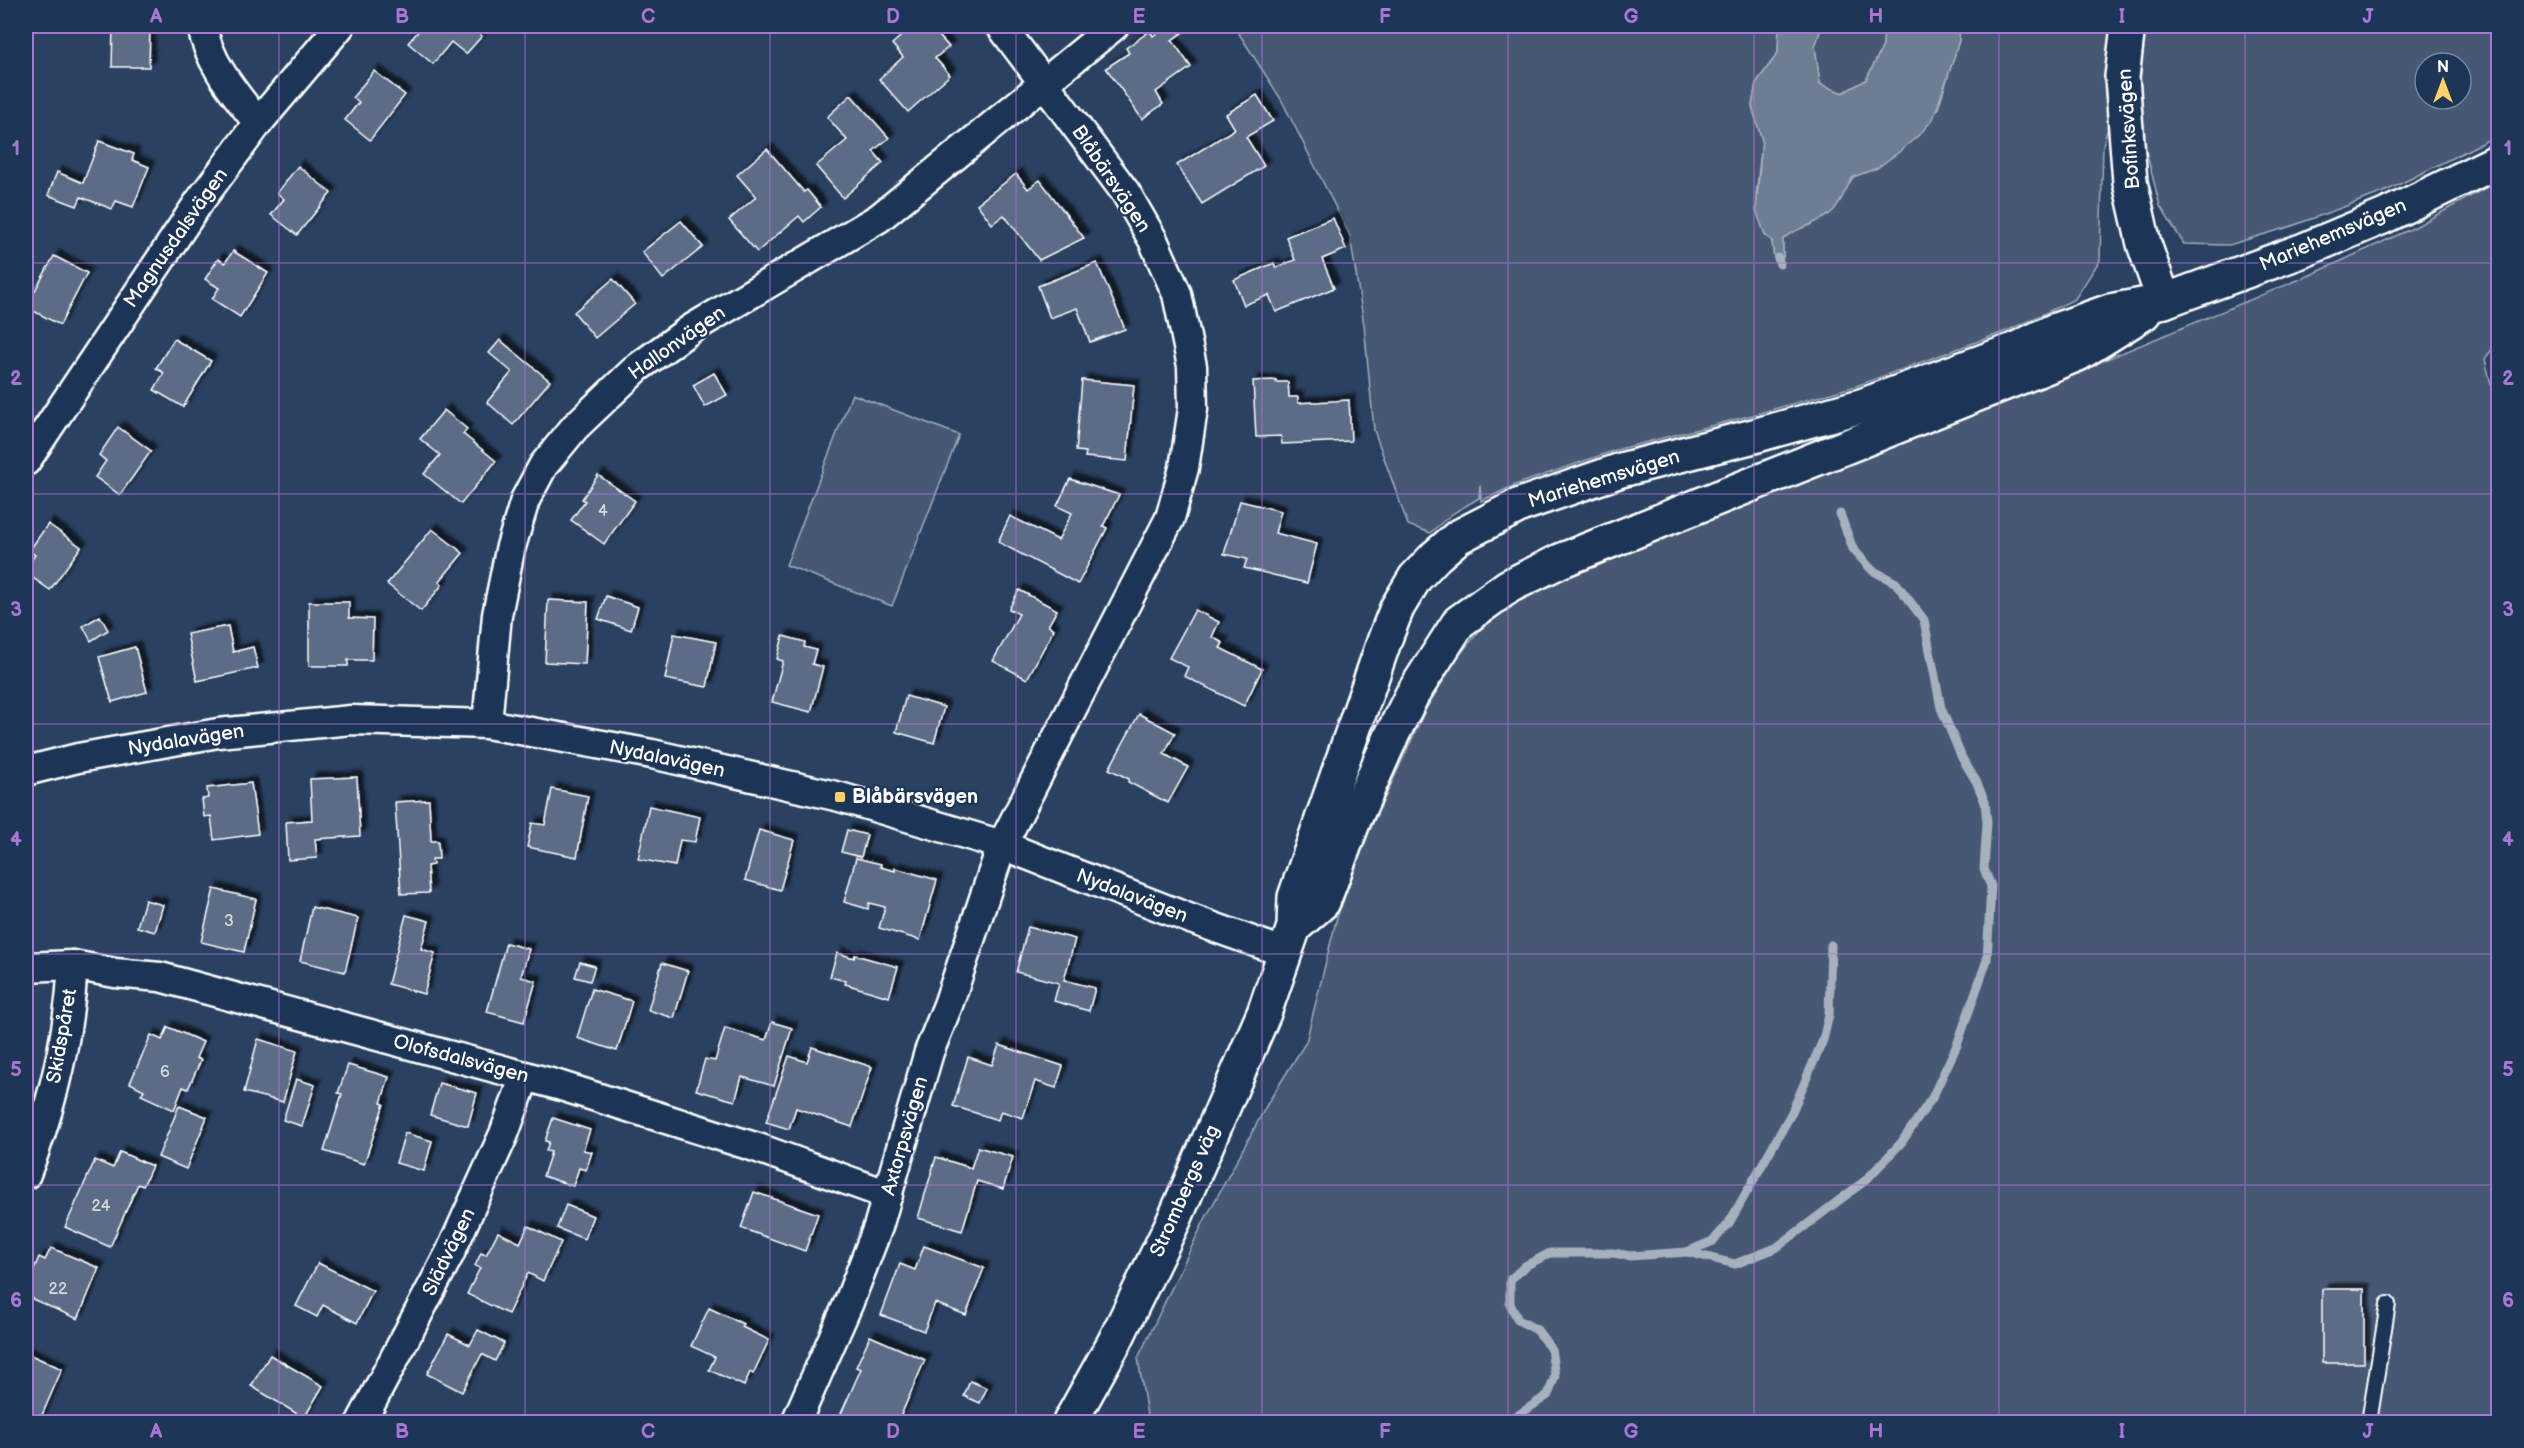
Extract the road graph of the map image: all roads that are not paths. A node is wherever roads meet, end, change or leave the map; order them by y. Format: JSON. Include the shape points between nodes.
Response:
{"nodes":[{"id":1,"x":202,"y":26,"type":"edge"},
{"id":2,"x":340,"y":26,"type":"edge"},
{"id":3,"x":1001,"y":26,"type":"edge"},
{"id":4,"x":1114,"y":26,"type":"edge"},
{"id":5,"x":2128,"y":26,"type":"edge"},
{"id":6,"x":1044,"y":84,"type":"junction"},
{"id":7,"x":258,"y":123,"type":"junction"},
{"id":8,"x":2499,"y":161,"type":"edge"},
{"id":9,"x":2164,"y":301,"type":"junction"},
{"id":10,"x":26,"y":461,"type":"edge"},
{"id":11,"x":487,"y":724,"type":"junction"},
{"id":12,"x":26,"y":771,"type":"edge"},
{"id":13,"x":1002,"y":845,"type":"junction"},
{"id":14,"x":1290,"y":940,"type":"junction"},
{"id":15,"x":73,"y":965,"type":"junction"},
{"id":16,"x":26,"y":967,"type":"edge"},
{"id":17,"x":525,"y":1076,"type":"junction"},
{"id":18,"x":26,"y":1174,"type":"edge"},
{"id":19,"x":888,"y":1195,"type":"junction"},
{"id":20,"x":2388,"y":1304,"type":"dead end"},
{"id":21,"x":361,"y":1422,"type":"edge"},
{"id":22,"x":796,"y":1422,"type":"edge"},
{"id":23,"x":1070,"y":1422,"type":"edge"},
{"id":24,"x":2369,"y":1422,"type":"edge"}],
"edges":[{"from":1,"to":7,"type":"street","via":[[218,70]]},
{"from":2,"to":7,"type":"street","name":"Magnusdalsvägen"},
{"from":3,"to":6,"type":"street","name":"Blåbärsvägen"},
{"from":4,"to":6,"type":"street","name":"Hallonvägen"},
{"from":5,"to":9,"type":"street","name":"Bofinksvägen","via":[[2122,77],[2130,182],[2144,244]]},
{"from":6,"to":11,"type":"street","name":"Hallonvägen","via":[[879,218],[691,329],[637,368],[574,427],[543,466],[522,510],[510,550],[497,615]]},
{"from":6,"to":13,"type":"street","name":"Blåbärsvägen","via":[[1126,193],[1153,240],[1177,294],[1192,366],[1193,409],[1184,468],[1170,518]]},
{"from":7,"to":10,"type":"street","name":"Magnusdalsvägen","via":[[192,210]]},
{"from":8,"to":9,"type":"street","name":"Mariehemsvägen","via":[[2365,224]]},
{"from":9,"to":14,"type":"street","name":"Mariehemsvägen","via":[[2078,354],[1533,572],[1482,604],[1459,622],[1412,695],[1354,820],[1323,902]]},
{"from":9,"to":14,"type":"street","name":"Mariehemsvägen","via":[[2110,311],[1861,406],[1610,474],[1520,505],[1458,537],[1415,578],[1397,608],[1295,897]]},
{"from":11,"to":12,"type":"street","name":"Nydalavägen","via":[[351,720],[218,733]]},
{"from":11,"to":13,"type":"street","name":"Nydalavägen","via":[[783,783]]},
{"from":13,"to":14,"type":"street","name":"Nydalavägen","via":[[1191,919]]},
{"from":13,"to":19,"type":"street","name":"Axtorpsvägen","via":[[929,1052]]},
{"from":14,"to":23,"type":"street","name":"Strombergs väg","via":[[1264,1013],[1175,1218]]},
{"from":15,"to":16,"type":"street","name":"Olofsdalsvägen"},
{"from":15,"to":17,"type":"street","name":"Olofsdalsvägen","via":[[160,977]]},
{"from":15,"to":18,"type":"street","name":"Skidspåret","via":[[71,1004],[58,1074]]},
{"from":17,"to":19,"type":"street","name":"Olofsdalsvägen","via":[[737,1141]]},
{"from":17,"to":21,"type":"street","name":"Slädvägen","via":[[504,1134],[450,1253]]},
{"from":19,"to":22,"type":"street","name":"Axtorpsvägen","via":[[849,1302]]},
{"from":20,"to":24,"type":"lane"}]}
